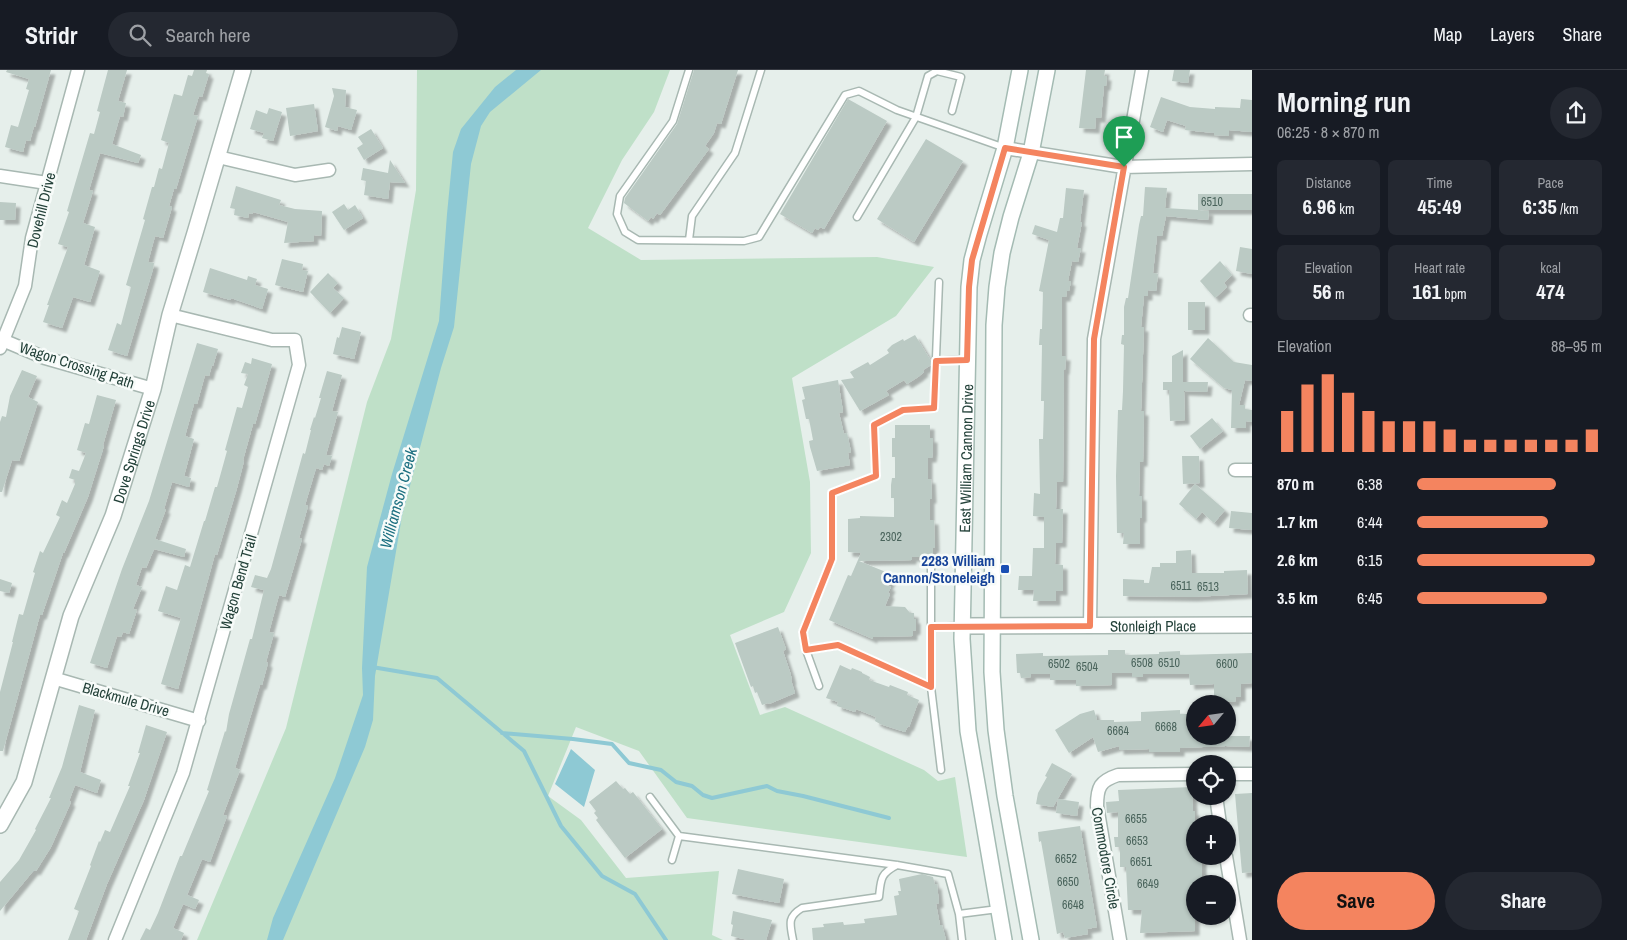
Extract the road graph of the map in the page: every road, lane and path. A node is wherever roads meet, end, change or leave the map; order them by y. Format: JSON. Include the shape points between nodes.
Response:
{"nodes":[{"id":1,"x":78,"y":70,"type":"edge"},
{"id":2,"x":243,"y":70,"type":"edge"},
{"id":3,"x":689,"y":70,"type":"edge"},
{"id":4,"x":761,"y":70,"type":"edge"},
{"id":5,"x":1020,"y":70,"type":"edge"},
{"id":6,"x":1047,"y":70,"type":"edge"},
{"id":7,"x":1142,"y":70,"type":"edge"},
{"id":8,"x":952,"y":111,"type":"dead end"},
{"id":9,"x":916,"y":117,"type":"junction"},
{"id":10,"x":1005,"y":148,"type":"junction"},
{"id":11,"x":1031,"y":153,"type":"junction"},
{"id":12,"x":218,"y":157,"type":"junction"},
{"id":13,"x":1252,"y":164,"type":"edge"},
{"id":14,"x":1124,"y":167,"type":"junction"},
{"id":15,"x":329,"y":170,"type":"dead end"},
{"id":16,"x":0,"y":176,"type":"edge"},
{"id":17,"x":47,"y":183,"type":"junction"},
{"id":18,"x":857,"y":217,"type":"dead end"},
{"id":19,"x":689,"y":240,"type":"junction"},
{"id":20,"x":939,"y":282,"type":"dead end"},
{"id":21,"x":170,"y":314,"type":"junction"},
{"id":22,"x":1,"y":342,"type":"edge"},
{"id":23,"x":967,"y":360,"type":"junction"},
{"id":24,"x":936,"y":361,"type":"junction"},
{"id":25,"x":154,"y":390,"type":"junction"},
{"id":26,"x":1235,"y":470,"type":"dead end"},
{"id":27,"x":1252,"y":470,"type":"edge"},
{"id":28,"x":931,"y":568,"type":"dead end"},
{"id":29,"x":1252,"y":625,"type":"edge"},
{"id":30,"x":963,"y":626,"type":"junction"},
{"id":31,"x":993,"y":626,"type":"junction"},
{"id":32,"x":1090,"y":626,"type":"junction"},
{"id":33,"x":931,"y":627,"type":"junction"},
{"id":34,"x":806,"y":650,"type":"junction"},
{"id":35,"x":53,"y":678,"type":"junction"},
{"id":36,"x":819,"y":686,"type":"dead end"},
{"id":37,"x":931,"y":687,"type":"junction"},
{"id":38,"x":199,"y":721,"type":"junction"},
{"id":39,"x":941,"y":770,"type":"dead end"},
{"id":40,"x":1186,"y":774,"type":"edge"},
{"id":41,"x":1236,"y":774,"type":"edge"},
{"id":42,"x":1252,"y":774,"type":"edge"},
{"id":43,"x":650,"y":797,"type":"dead end"},
{"id":44,"x":0,"y":825,"type":"edge"},
{"id":45,"x":680,"y":836,"type":"junction"},
{"id":46,"x":672,"y":860,"type":"dead end"},
{"id":47,"x":897,"y":865,"type":"junction"},
{"id":48,"x":1228,"y":865,"type":"edge"},
{"id":49,"x":999,"y":909,"type":"junction"},
{"id":50,"x":958,"y":914,"type":"junction"},
{"id":51,"x":115,"y":940,"type":"edge"},
{"id":52,"x":793,"y":940,"type":"edge"},
{"id":53,"x":962,"y":940,"type":"edge"},
{"id":54,"x":1004,"y":940,"type":"edge"},
{"id":55,"x":1030,"y":940,"type":"edge"},
{"id":56,"x":1120,"y":940,"type":"edge"},
{"id":57,"x":1240,"y":940,"type":"edge"}],
"edges":[{"from":1,"to":17,"type":"street","name":"Dovehill Drive"},
{"from":2,"to":12,"type":"main road","name":"Dove Springs Drive"},
{"from":3,"to":19,"type":"lane","via":[[673,121],[620,196],[617,214],[625,232],[638,240]]},
{"from":4,"to":19,"type":"lane","via":[[735,153],[692,216]]},
{"from":5,"to":10,"type":"main road","name":"East William Cannon Drive"},
{"from":6,"to":11,"type":"main road","name":"East William Cannon Drive"},
{"from":7,"to":14,"type":"street"},
{"from":8,"to":9,"type":"lane","via":[[961,77],[937,71],[928,76]]},
{"from":9,"to":10,"type":"lane"},
{"from":9,"to":18,"type":"lane"},
{"from":9,"to":19,"type":"lane","via":[[859,91],[845,95],[758,237],[744,241]]},
{"from":10,"to":11,"type":"street"},
{"from":10,"to":23,"type":"main road","name":"East William Cannon Drive","via":[[972,260]]},
{"from":11,"to":14,"type":"street"},
{"from":11,"to":31,"type":"main road","name":"East William Cannon Drive","via":[[1011,217],[997,287],[994,326]]},
{"from":12,"to":15,"type":"street","via":[[295,175]]},
{"from":12,"to":21,"type":"main road","name":"Dove Springs Drive"},
{"from":13,"to":14,"type":"street"},
{"from":14,"to":32,"type":"street","via":[[1094,339]]},
{"from":16,"to":17,"type":"street"},
{"from":17,"to":22,"type":"street","name":"Dovehill Drive","via":[[32,238],[24,286]]},
{"from":20,"to":24,"type":"lane"},
{"from":21,"to":25,"type":"main road","name":"Dove Springs Drive"},
{"from":21,"to":38,"type":"street","name":"Wagon Bend Trail","via":[[272,340],[295,340],[299,366]]},
{"from":22,"to":25,"type":"street","name":"Wagon Crossing Path"},
{"from":23,"to":24,"type":"lane"},
{"from":23,"to":30,"type":"main road","name":"East William Cannon Drive"},
{"from":24,"to":34,"type":"lane","via":[[934,408],[903,410],[874,425],[876,476],[832,493],[832,559],[803,632]]},
{"from":25,"to":35,"type":"main road","name":"Dove Springs Drive","via":[[113,516],[71,616]]},
{"from":26,"to":27,"type":"street"},
{"from":28,"to":33,"type":"lane"},
{"from":29,"to":32,"type":"main road","name":"Stonleigh Place"},
{"from":30,"to":31,"type":"main road","name":"Stonleigh Place"},
{"from":30,"to":33,"type":"lane"},
{"from":30,"to":49,"type":"main road","name":"East William Cannon Drive","via":[[968,730]]},
{"from":31,"to":32,"type":"main road","name":"Stonleigh Place"},
{"from":31,"to":55,"type":"main road","name":"East William Cannon Drive","via":[[996,730]]},
{"from":33,"to":37,"type":"lane"},
{"from":34,"to":36,"type":"lane"},
{"from":34,"to":37,"type":"lane","via":[[838,645]]},
{"from":35,"to":38,"type":"street","name":"Blackmule Drive"},
{"from":35,"to":44,"type":"main road","name":"Dove Springs Drive","via":[[24,782]]},
{"from":37,"to":39,"type":"lane"},
{"from":38,"to":51,"type":"street","name":"Wagon Bend Trail","via":[[183,773]]},
{"from":40,"to":56,"type":"street","name":"Commodore Circle","via":[[1118,775],[1102,783],[1096,793]]},
{"from":41,"to":42,"type":"street"},
{"from":43,"to":45,"type":"lane"},
{"from":45,"to":46,"type":"lane"},
{"from":45,"to":47,"type":"lane"},
{"from":47,"to":50,"type":"lane","via":[[948,874]]},
{"from":47,"to":52,"type":"lane","via":[[881,877],[879,897],[802,908],[794,913],[790,923]]},
{"from":48,"to":57,"type":"street"},
{"from":49,"to":50,"type":"lane"},
{"from":49,"to":54,"type":"main road","name":"East William Cannon Drive"},
{"from":50,"to":53,"type":"lane"}]}
